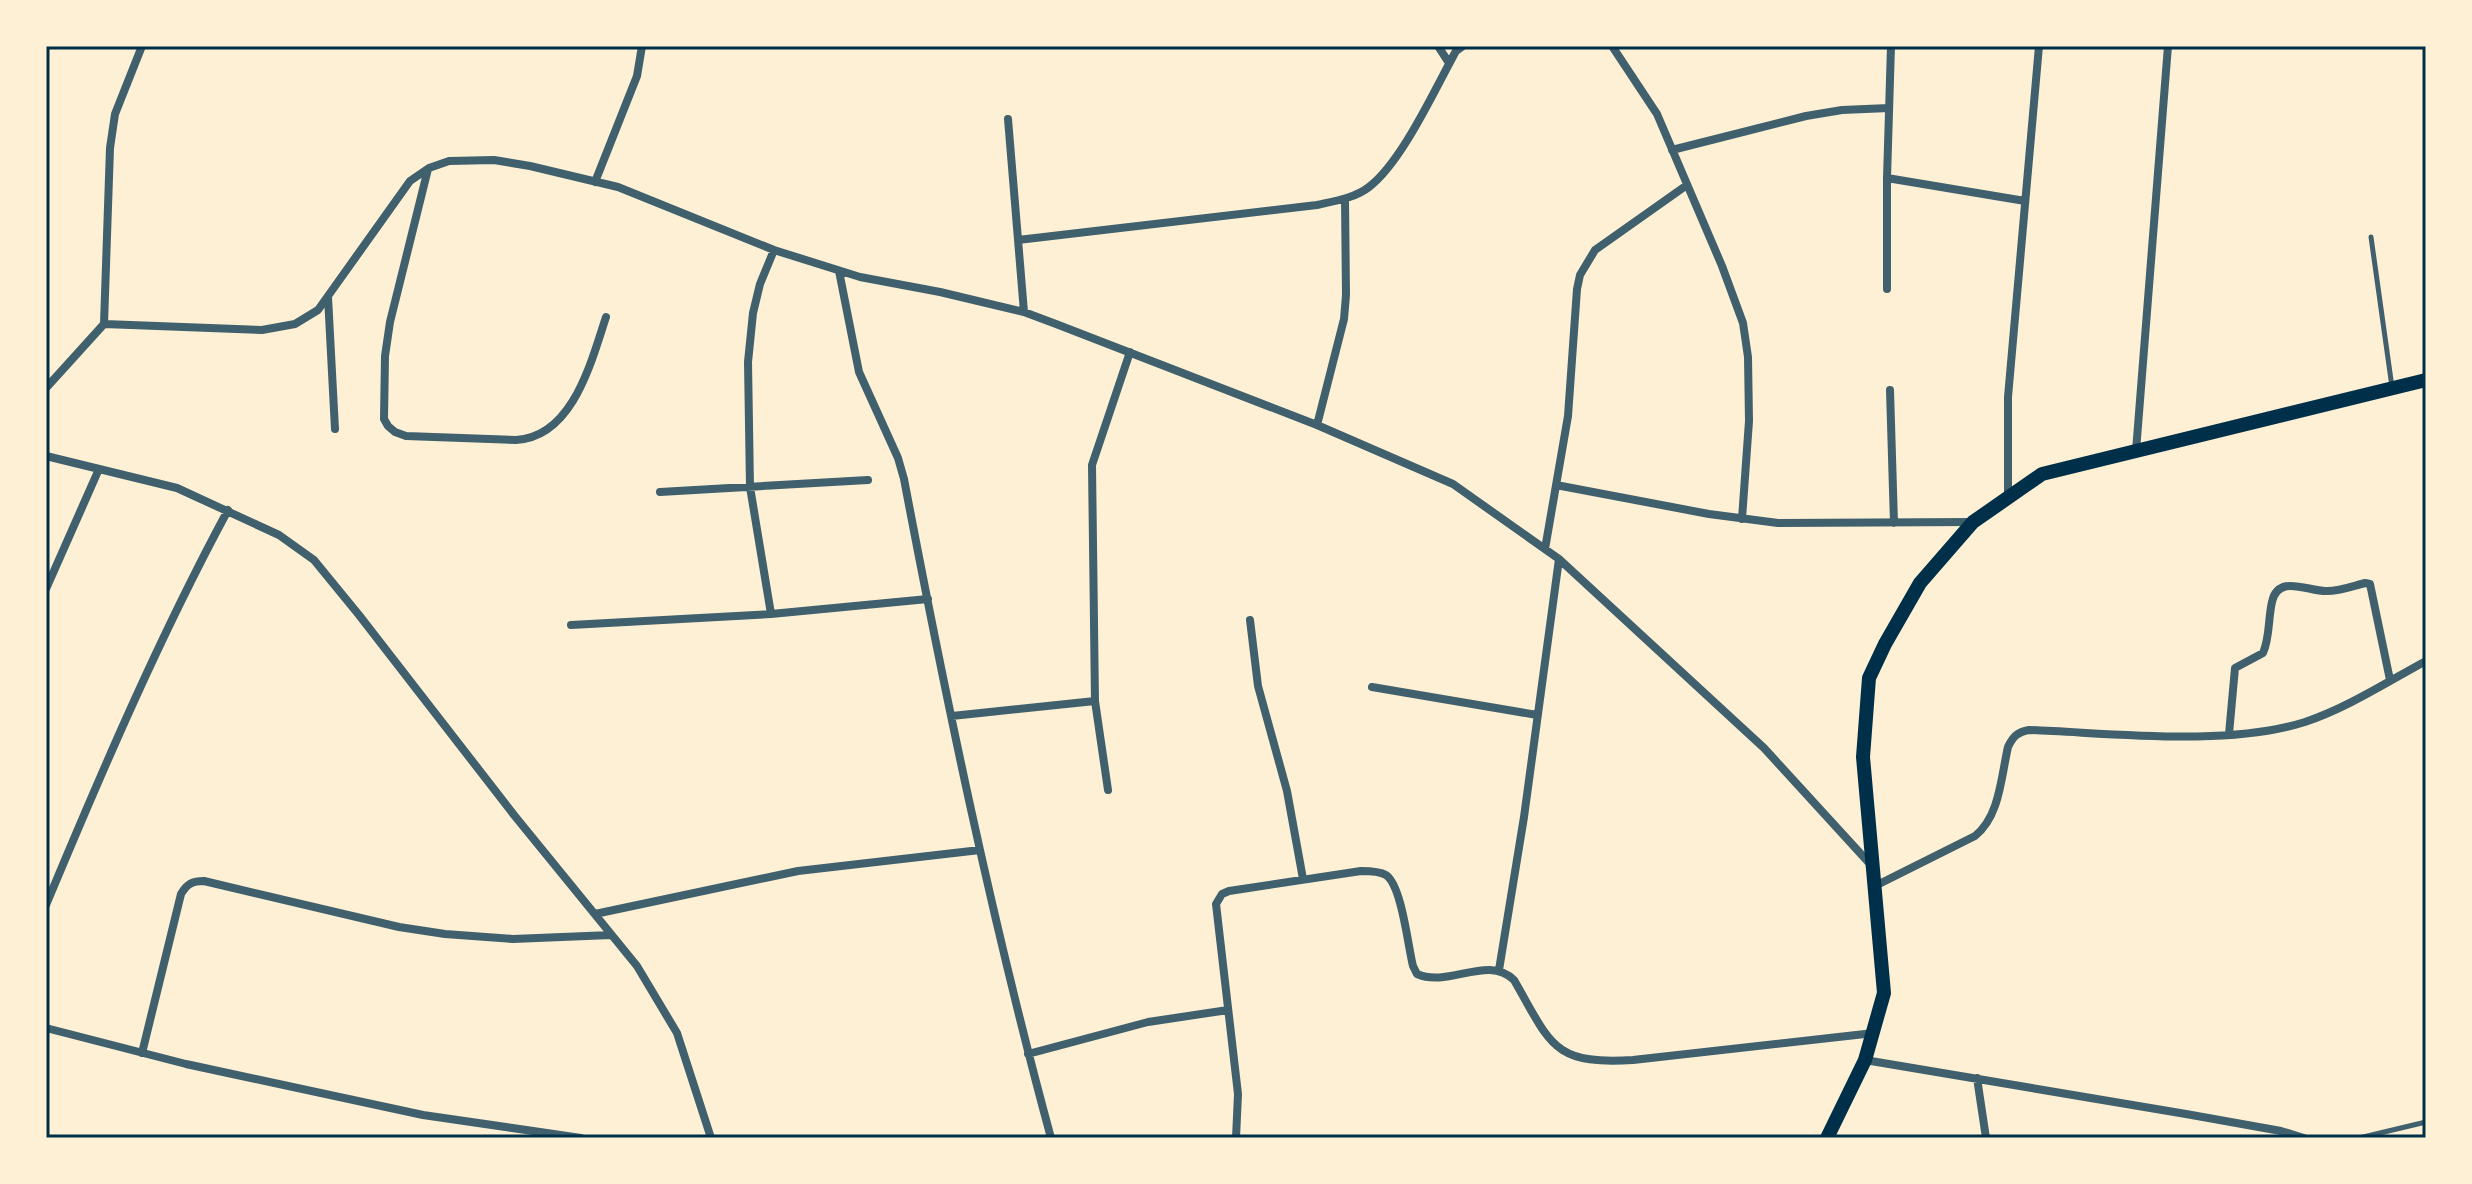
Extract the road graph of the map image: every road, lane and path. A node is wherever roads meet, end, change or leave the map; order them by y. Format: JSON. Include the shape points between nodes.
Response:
{"nodes":[{"id":1,"x":142,"y":46,"type":"edge"},
{"id":2,"x":642,"y":46,"type":"edge"},
{"id":3,"x":1438,"y":46,"type":"edge"},
{"id":4,"x":1463,"y":46,"type":"edge"},
{"id":5,"x":1612,"y":46,"type":"edge"},
{"id":6,"x":1891,"y":46,"type":"edge"},
{"id":7,"x":2039,"y":46,"type":"edge"},
{"id":8,"x":2168,"y":46,"type":"edge"},
{"id":9,"x":1449,"y":63,"type":"junction"},
{"id":10,"x":1889,"y":108,"type":"junction"},
{"id":11,"x":1008,"y":119,"type":"dead end"},
{"id":12,"x":1672,"y":150,"type":"junction"},
{"id":13,"x":429,"y":168,"type":"junction"},
{"id":14,"x":1887,"y":178,"type":"junction"},
{"id":15,"x":595,"y":182,"type":"junction"},
{"id":16,"x":1687,"y":185,"type":"junction"},
{"id":17,"x":1345,"y":199,"type":"junction"},
{"id":18,"x":2025,"y":201,"type":"junction"},
{"id":19,"x":2371,"y":237,"type":"dead end"},
{"id":20,"x":1018,"y":240,"type":"junction"},
{"id":21,"x":774,"y":250,"type":"junction"},
{"id":22,"x":839,"y":271,"type":"junction"},
{"id":23,"x":1887,"y":289,"type":"dead end"},
{"id":24,"x":328,"y":296,"type":"junction"},
{"id":25,"x":1024,"y":312,"type":"junction"},
{"id":26,"x":606,"y":317,"type":"dead end"},
{"id":27,"x":104,"y":324,"type":"junction"},
{"id":28,"x":1130,"y":352,"type":"junction"},
{"id":29,"x":2426,"y":380,"type":"edge"},
{"id":30,"x":46,"y":388,"type":"edge"},
{"id":31,"x":2392,"y":388,"type":"junction"},
{"id":32,"x":1890,"y":390,"type":"dead end"},
{"id":33,"x":1317,"y":425,"type":"junction"},
{"id":34,"x":335,"y":429,"type":"dead end"},
{"id":35,"x":2136,"y":451,"type":"junction"},
{"id":36,"x":46,"y":456,"type":"edge"},
{"id":37,"x":99,"y":469,"type":"junction"},
{"id":38,"x":868,"y":480,"type":"dead end"},
{"id":39,"x":1556,"y":485,"type":"junction"},
{"id":40,"x":750,"y":487,"type":"junction"},
{"id":41,"x":660,"y":492,"type":"dead end"},
{"id":42,"x":2008,"y":497,"type":"junction"},
{"id":43,"x":228,"y":510,"type":"junction"},
{"id":44,"x":1742,"y":519,"type":"junction"},
{"id":45,"x":1973,"y":522,"type":"junction"},
{"id":46,"x":1894,"y":523,"type":"junction"},
{"id":47,"x":1545,"y":549,"type":"junction"},
{"id":48,"x":1559,"y":559,"type":"junction"},
{"id":49,"x":46,"y":589,"type":"edge"},
{"id":50,"x":928,"y":599,"type":"junction"},
{"id":51,"x":771,"y":614,"type":"junction"},
{"id":52,"x":1250,"y":620,"type":"dead end"},
{"id":53,"x":571,"y":625,"type":"dead end"},
{"id":54,"x":2426,"y":661,"type":"edge"},
{"id":55,"x":2390,"y":680,"type":"junction"},
{"id":56,"x":1372,"y":687,"type":"dead end"},
{"id":57,"x":1095,"y":701,"type":"junction"},
{"id":58,"x":1537,"y":715,"type":"junction"},
{"id":59,"x":952,"y":716,"type":"junction"},
{"id":60,"x":2229,"y":734,"type":"junction"},
{"id":61,"x":1108,"y":790,"type":"dead end"},
{"id":62,"x":980,"y":850,"type":"junction"},
{"id":63,"x":1874,"y":869,"type":"junction"},
{"id":64,"x":1303,"y":879,"type":"junction"},
{"id":65,"x":1875,"y":886,"type":"junction"},
{"id":66,"x":46,"y":905,"type":"edge"},
{"id":67,"x":595,"y":914,"type":"junction"},
{"id":68,"x":611,"y":935,"type":"junction"},
{"id":69,"x":1499,"y":970,"type":"junction"},
{"id":70,"x":1228,"y":1010,"type":"junction"},
{"id":71,"x":46,"y":1028,"type":"edge"},
{"id":72,"x":1874,"y":1033,"type":"junction"},
{"id":73,"x":142,"y":1053,"type":"junction"},
{"id":74,"x":1028,"y":1054,"type":"junction"},
{"id":75,"x":1865,"y":1060,"type":"junction"},
{"id":76,"x":1977,"y":1078,"type":"junction"},
{"id":77,"x":2426,"y":1122,"type":"edge"},
{"id":78,"x":2282,"y":1134,"type":"edge"},
{"id":79,"x":581,"y":1138,"type":"edge"},
{"id":80,"x":711,"y":1138,"type":"edge"},
{"id":81,"x":1051,"y":1138,"type":"edge"},
{"id":82,"x":1236,"y":1138,"type":"edge"},
{"id":83,"x":1827,"y":1138,"type":"edge"},
{"id":84,"x":1986,"y":1138,"type":"edge"},
{"id":85,"x":2304,"y":1138,"type":"edge"},
{"id":86,"x":2359,"y":1138,"type":"edge"}],
"edges":[{"from":1,"to":27,"type":"street","via":[[115,114],[110,148]]},
{"from":2,"to":15,"type":"street","via":[[637,76]]},
{"from":3,"to":9,"type":"street"},
{"from":4,"to":9,"type":"street"},
{"from":5,"to":12,"type":"street","via":[[1657,114]]},
{"from":6,"to":10,"type":"street"},
{"from":7,"to":18,"type":"street"},
{"from":8,"to":35,"type":"street"},
{"from":9,"to":17,"type":"street","via":[[1394,162],[1369,187]]},
{"from":10,"to":12,"type":"street","via":[[1806,116]]},
{"from":10,"to":14,"type":"street"},
{"from":11,"to":20,"type":"street"},
{"from":12,"to":16,"type":"street"},
{"from":13,"to":15,"type":"street","via":[[449,161],[494,160]]},
{"from":13,"to":24,"type":"street","via":[[410,181]]},
{"from":13,"to":26,"type":"street","via":[[387,340],[384,419],[395,432],[516,440],[545,433],[577,395]]},
{"from":14,"to":18,"type":"street"},
{"from":14,"to":23,"type":"street"},
{"from":15,"to":21,"type":"street"},
{"from":16,"to":39,"type":"street","via":[[1595,250],[1580,275],[1572,383]]},
{"from":16,"to":44,"type":"street","via":[[1743,323],[1749,421]]},
{"from":17,"to":20,"type":"street"},
{"from":17,"to":33,"type":"street","via":[[1344,319]]},
{"from":18,"to":42,"type":"street","via":[[2008,397]]},
{"from":19,"to":31,"type":"lane"},
{"from":20,"to":25,"type":"street"},
{"from":21,"to":22,"type":"street"},
{"from":21,"to":40,"type":"street","via":[[760,284],[750,336]]},
{"from":22,"to":25,"type":"street"},
{"from":22,"to":50,"type":"street","via":[[859,372],[904,479]]},
{"from":24,"to":27,"type":"street","via":[[318,310],[295,324],[262,330]]},
{"from":24,"to":34,"type":"street"},
{"from":25,"to":28,"type":"street"},
{"from":27,"to":30,"type":"street"},
{"from":28,"to":33,"type":"street"},
{"from":28,"to":57,"type":"street","via":[[1092,465]]},
{"from":29,"to":31,"type":"main road"},
{"from":31,"to":35,"type":"main road"},
{"from":32,"to":46,"type":"street"},
{"from":33,"to":47,"type":"street","via":[[1453,484]]},
{"from":35,"to":42,"type":"main road","via":[[2042,474]]},
{"from":36,"to":37,"type":"street"},
{"from":37,"to":43,"type":"street","via":[[177,488]]},
{"from":37,"to":49,"type":"street"},
{"from":38,"to":40,"type":"street"},
{"from":39,"to":44,"type":"street"},
{"from":39,"to":47,"type":"street"},
{"from":40,"to":41,"type":"street"},
{"from":40,"to":51,"type":"street"},
{"from":42,"to":45,"type":"main road"},
{"from":43,"to":66,"type":"street","via":[[136,693]]},
{"from":43,"to":67,"type":"street","via":[[279,535],[314,560]]},
{"from":44,"to":46,"type":"street"},
{"from":45,"to":46,"type":"street"},
{"from":45,"to":63,"type":"main road","via":[[1920,583],[1869,678],[1863,757]]},
{"from":47,"to":48,"type":"street"},
{"from":48,"to":58,"type":"street"},
{"from":48,"to":63,"type":"street","via":[[1764,748]]},
{"from":50,"to":51,"type":"street"},
{"from":50,"to":59,"type":"street"},
{"from":51,"to":53,"type":"street"},
{"from":52,"to":64,"type":"street","via":[[1258,686],[1287,791]]},
{"from":54,"to":55,"type":"street"},
{"from":55,"to":60,"type":"street","via":[[2305,722]]},
{"from":55,"to":60,"type":"street","via":[[2370,584],[2327,591],[2282,587],[2272,600],[2263,653],[2235,668]]},
{"from":56,"to":58,"type":"street"},
{"from":57,"to":59,"type":"street"},
{"from":57,"to":61,"type":"street"},
{"from":58,"to":69,"type":"street"},
{"from":59,"to":62,"type":"street"},
{"from":60,"to":65,"type":"street","via":[[2019,732],[2008,747],[1994,810],[1984,829]]},
{"from":62,"to":67,"type":"street","via":[[798,871]]},
{"from":62,"to":74,"type":"street"},
{"from":63,"to":65,"type":"main road"},
{"from":64,"to":69,"type":"street","via":[[1361,871],[1386,875],[1397,893],[1417,974],[1434,978]]},
{"from":64,"to":70,"type":"street","via":[[1229,891],[1218,898]]},
{"from":65,"to":72,"type":"main road","via":[[1884,993]]},
{"from":67,"to":68,"type":"street"},
{"from":68,"to":73,"type":"street","via":[[513,939],[445,934],[195,881],[181,894]]},
{"from":68,"to":80,"type":"street","via":[[637,966],[677,1033]]},
{"from":69,"to":72,"type":"street","via":[[1514,980],[1546,1035],[1578,1058],[1633,1060]]},
{"from":70,"to":74,"type":"street","via":[[1148,1022]]},
{"from":70,"to":82,"type":"street","via":[[1238,1094]]},
{"from":71,"to":73,"type":"street"},
{"from":72,"to":75,"type":"main road"},
{"from":73,"to":79,"type":"street","via":[[423,1115]]},
{"from":74,"to":81,"type":"street"},
{"from":75,"to":76,"type":"street"},
{"from":75,"to":83,"type":"main road"},
{"from":76,"to":78,"type":"street"},
{"from":76,"to":84,"type":"street"},
{"from":77,"to":86,"type":"lane"},
{"from":78,"to":85,"type":"street"}]}
